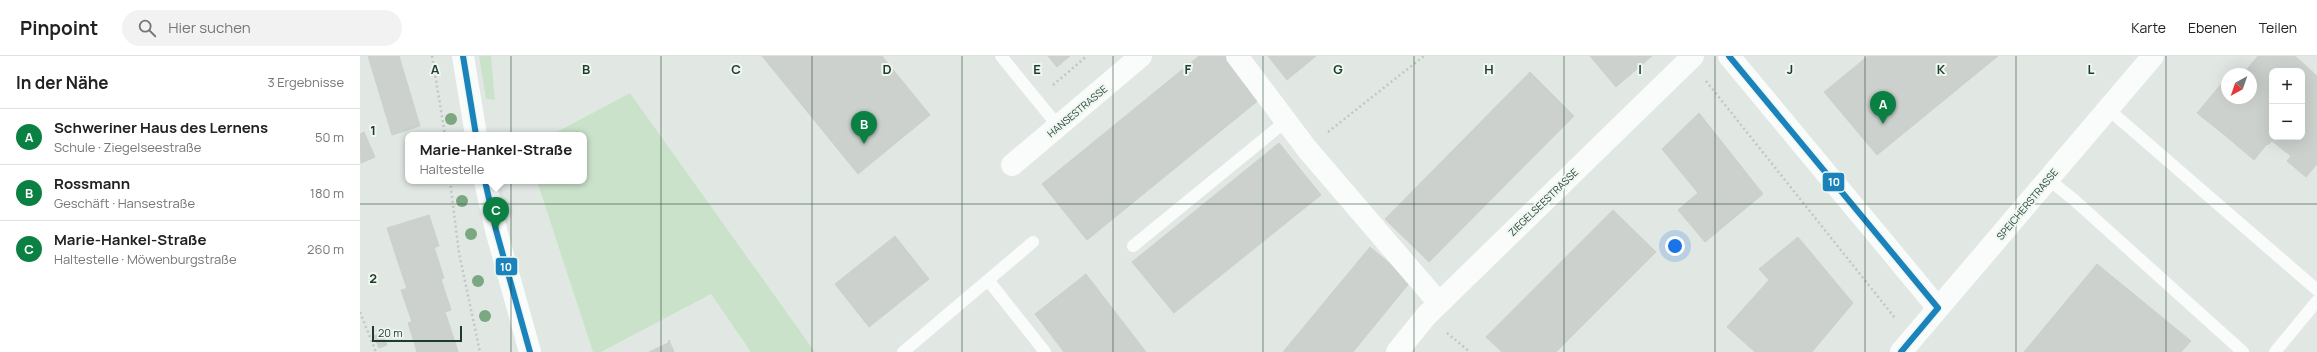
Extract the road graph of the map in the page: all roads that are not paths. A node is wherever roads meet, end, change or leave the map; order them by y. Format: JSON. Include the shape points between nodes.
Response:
{"nodes":[{"id":1,"x":463,"y":56,"type":"edge"},
{"id":2,"x":1001,"y":56,"type":"edge"},
{"id":3,"x":1141,"y":56,"type":"edge"},
{"id":4,"x":1237,"y":56,"type":"edge"},
{"id":5,"x":1729,"y":56,"type":"edge"},
{"id":6,"x":2153,"y":56,"type":"edge"},
{"id":7,"x":1691,"y":58,"type":"edge"},
{"id":8,"x":2108,"y":109,"type":"junction"},
{"id":9,"x":1286,"y":121,"type":"junction"},
{"id":10,"x":1058,"y":126,"type":"junction"},
{"id":11,"x":476,"y":132,"type":"edge"},
{"id":12,"x":1012,"y":165,"type":"dead end"},
{"id":13,"x":2048,"y":179,"type":"junction"},
{"id":14,"x":486,"y":184,"type":"edge"},
{"id":15,"x":1033,"y":242,"type":"dead end"},
{"id":16,"x":1133,"y":246,"type":"dead end"},
{"id":17,"x":988,"y":280,"type":"junction"},
{"id":18,"x":2317,"y":290,"type":"edge"},
{"id":19,"x":2317,"y":301,"type":"edge"},
{"id":20,"x":1439,"y":303,"type":"junction"},
{"id":21,"x":1938,"y":308,"type":"junction"},
{"id":22,"x":1906,"y":345,"type":"edge"},
{"id":23,"x":530,"y":352,"type":"edge"},
{"id":24,"x":903,"y":352,"type":"edge"},
{"id":25,"x":1045,"y":352,"type":"edge"},
{"id":26,"x":1397,"y":352,"type":"edge"},
{"id":27,"x":2243,"y":352,"type":"edge"},
{"id":28,"x":2275,"y":352,"type":"edge"}],
"edges":[{"from":1,"to":11,"type":"street"},
{"from":2,"to":10,"type":"lane"},
{"from":3,"to":10,"type":"street","name":"HANSESTRASSE"},
{"from":4,"to":9,"type":"street"},
{"from":5,"to":21,"type":"street"},
{"from":6,"to":8,"type":"street","name":"SPEICHERSTRASSE"},
{"from":7,"to":20,"type":"street","name":"ZIEGELSEESTRASSE"},
{"from":8,"to":13,"type":"street","name":"SPEICHERSTRASSE"},
{"from":8,"to":18,"type":"lane"},
{"from":9,"to":16,"type":"lane"},
{"from":9,"to":20,"type":"street"},
{"from":10,"to":12,"type":"street","name":"HANSESTRASSE"},
{"from":13,"to":21,"type":"street","name":"SPEICHERSTRASSE"},
{"from":13,"to":27,"type":"lane","via":[[2074,199]]},
{"from":14,"to":23,"type":"street"},
{"from":15,"to":17,"type":"lane"},
{"from":17,"to":24,"type":"lane"},
{"from":17,"to":25,"type":"lane"},
{"from":19,"to":28,"type":"lane"},
{"from":20,"to":26,"type":"street","name":"ZIEGELSEESTRASSE"},
{"from":21,"to":22,"type":"street","name":"SPEICHERSTRASSE"}]}
